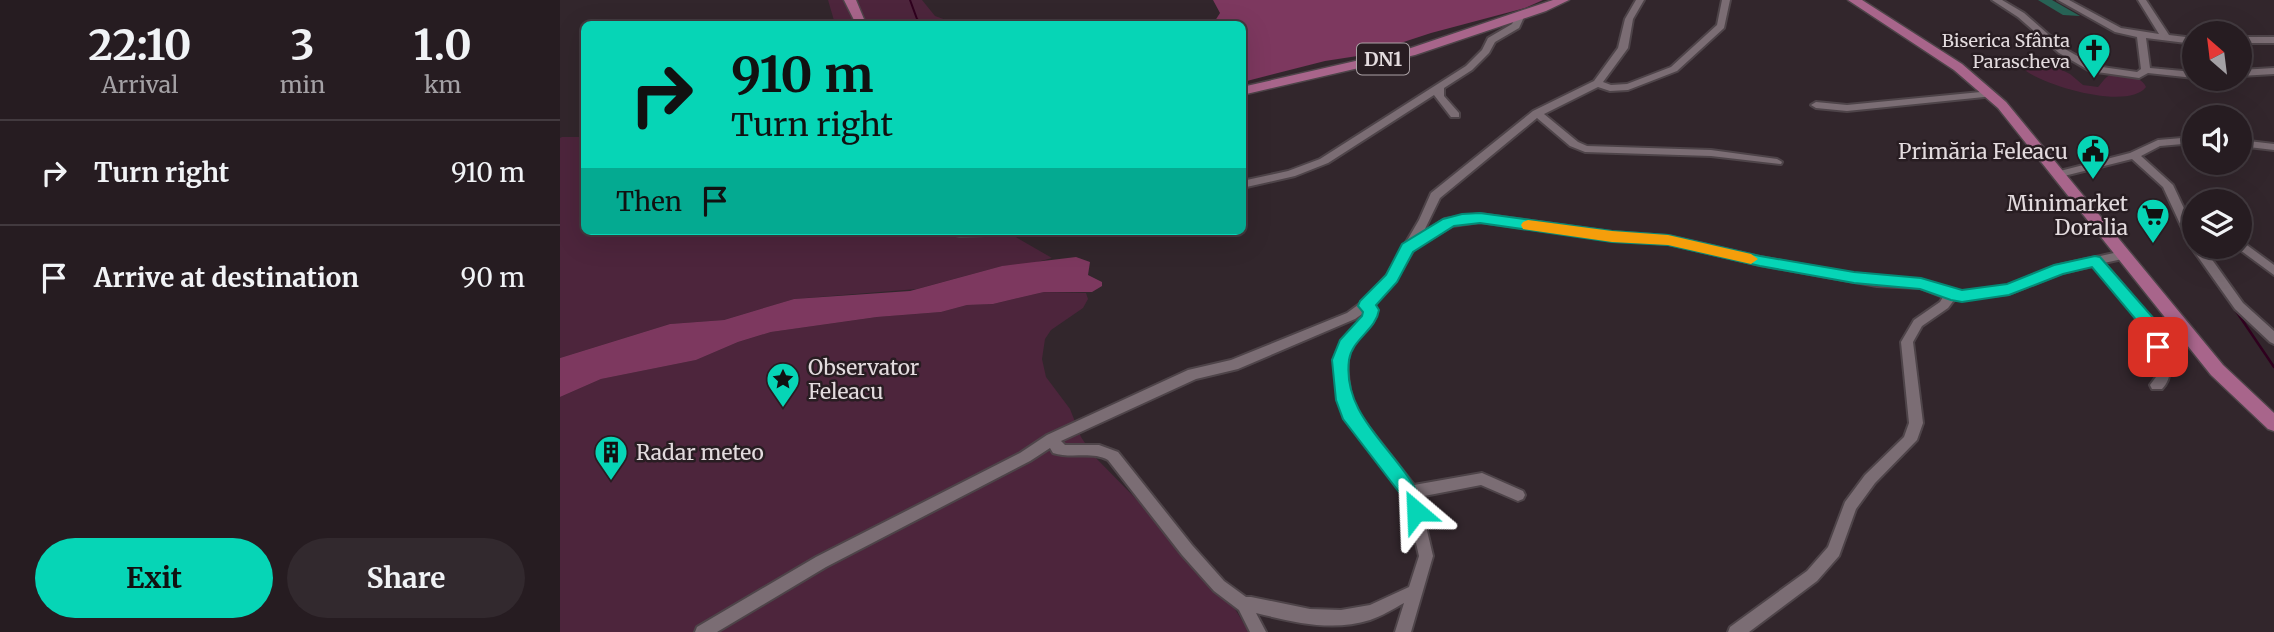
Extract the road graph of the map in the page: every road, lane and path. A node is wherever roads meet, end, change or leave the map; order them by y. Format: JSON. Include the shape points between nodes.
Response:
{"nodes":[{"id":1,"x":850,"y":0,"type":"edge"},
{"id":2,"x":1563,"y":0,"type":"edge"},
{"id":3,"x":1640,"y":0,"type":"edge"},
{"id":4,"x":1726,"y":0,"type":"edge"},
{"id":5,"x":1854,"y":0,"type":"edge"},
{"id":6,"x":1860,"y":0,"type":"edge"},
{"id":7,"x":1996,"y":0,"type":"edge"},
{"id":8,"x":2062,"y":0,"type":"edge"},
{"id":9,"x":2141,"y":0,"type":"edge"},
{"id":10,"x":1520,"y":17,"type":"junction"},
{"id":11,"x":860,"y":21,"type":"edge"},
{"id":12,"x":2141,"y":35,"type":"junction"},
{"id":13,"x":2166,"y":38,"type":"junction"},
{"id":14,"x":2182,"y":40,"type":"edge"},
{"id":15,"x":2252,"y":40,"type":"edge"},
{"id":16,"x":2274,"y":40,"type":"edge"},
{"id":17,"x":2146,"y":70,"type":"junction"},
{"id":18,"x":2274,"y":71,"type":"edge"},
{"id":19,"x":2252,"y":73,"type":"edge"},
{"id":20,"x":2182,"y":74,"type":"edge"},
{"id":21,"x":1597,"y":83,"type":"junction"},
{"id":22,"x":1439,"y":86,"type":"junction"},
{"id":23,"x":1246,"y":90,"type":"edge"},
{"id":24,"x":1991,"y":94,"type":"junction"},
{"id":25,"x":1816,"y":105,"type":"dead end"},
{"id":26,"x":1537,"y":113,"type":"junction"},
{"id":27,"x":1455,"y":116,"type":"dead end"},
{"id":28,"x":2182,"y":141,"type":"edge"},
{"id":29,"x":2252,"y":144,"type":"edge"},
{"id":30,"x":2274,"y":147,"type":"edge"},
{"id":31,"x":2134,"y":155,"type":"junction"},
{"id":32,"x":1777,"y":162,"type":"dead end"},
{"id":33,"x":2064,"y":173,"type":"junction"},
{"id":34,"x":1246,"y":183,"type":"edge"},
{"id":35,"x":2176,"y":200,"type":"junction"},
{"id":36,"x":2182,"y":205,"type":"edge"},
{"id":37,"x":2182,"y":214,"type":"edge"},
{"id":38,"x":1407,"y":248,"type":"junction"},
{"id":39,"x":2252,"y":254,"type":"edge"},
{"id":40,"x":2123,"y":255,"type":"junction"},
{"id":41,"x":2206,"y":259,"type":"edge"},
{"id":42,"x":2095,"y":261,"type":"junction"},
{"id":43,"x":2274,"y":271,"type":"edge"},
{"id":44,"x":1951,"y":295,"type":"junction"},
{"id":45,"x":1366,"y":306,"type":"junction"},
{"id":46,"x":2274,"y":339,"type":"edge"},
{"id":47,"x":2157,"y":385,"type":"dead end"},
{"id":48,"x":2274,"y":417,"type":"edge"},
{"id":49,"x":2274,"y":424,"type":"edge"},
{"id":50,"x":1052,"y":439,"type":"junction"},
{"id":51,"x":1410,"y":492,"type":"junction"},
{"id":52,"x":1518,"y":495,"type":"dead end"},
{"id":53,"x":1415,"y":593,"type":"junction"},
{"id":54,"x":1244,"y":605,"type":"junction"},
{"id":55,"x":703,"y":632,"type":"edge"},
{"id":56,"x":1258,"y":632,"type":"edge"},
{"id":57,"x":1403,"y":632,"type":"edge"},
{"id":58,"x":1736,"y":632,"type":"edge"}],
"edges":[{"from":1,"to":11,"type":"main road"},
{"from":2,"to":10,"type":"main road","number":"DN1"},
{"from":3,"to":21,"type":"street","via":[[1629,19],[1623,48]]},
{"from":4,"to":21,"type":"street","via":[[1721,26],[1674,69],[1628,87]]},
{"from":5,"to":24,"type":"main road"},
{"from":6,"to":33,"type":"main road","via":[[1984,83]]},
{"from":7,"to":17,"type":"street","via":[[2085,66],[2139,75]]},
{"from":8,"to":12,"type":"street","via":[[2103,24]]},
{"from":9,"to":13,"type":"street"},
{"from":10,"to":22,"type":"street","via":[[1516,26],[1491,40],[1469,68]]},
{"from":10,"to":23,"type":"main road","number":"DN1","via":[[1372,62]]},
{"from":12,"to":13,"type":"street"},
{"from":12,"to":17,"type":"street"},
{"from":13,"to":14,"type":"street"},
{"from":15,"to":16,"type":"street"},
{"from":17,"to":20,"type":"street"},
{"from":18,"to":19,"type":"street"},
{"from":21,"to":26,"type":"street"},
{"from":22,"to":27,"type":"street","via":[[1439,96]]},
{"from":22,"to":34,"type":"street","via":[[1324,161],[1292,174]]},
{"from":24,"to":25,"type":"street","via":[[1847,108]]},
{"from":24,"to":40,"type":"main road"},
{"from":26,"to":32,"type":"street","via":[[1586,149],[1710,153]]},
{"from":26,"to":38,"type":"street","via":[[1435,196]]},
{"from":28,"to":31,"type":"street","via":[[2158,143]]},
{"from":29,"to":30,"type":"street"},
{"from":31,"to":33,"type":"street"},
{"from":31,"to":35,"type":"street","via":[[2160,176]]},
{"from":33,"to":48,"type":"main road","via":[[2225,371]]},
{"from":35,"to":36,"type":"street"},
{"from":35,"to":37,"type":"street"},
{"from":38,"to":44,"type":"street","via":[[1449,222],[1480,218],[1668,240],[1877,282],[1921,284]]},
{"from":38,"to":45,"type":"street","via":[[1391,278]]},
{"from":39,"to":43,"type":"street"},
{"from":40,"to":42,"type":"street"},
{"from":40,"to":49,"type":"main road","via":[[2217,370]]},
{"from":41,"to":46,"type":"street","via":[[2239,306]]},
{"from":42,"to":44,"type":"street","via":[[2059,269],[2009,290]]},
{"from":42,"to":47,"type":"street","via":[[2150,326],[2163,367],[2163,379]]},
{"from":44,"to":58,"type":"street","via":[[1918,323],[1907,342],[1916,423],[1910,440],[1850,506],[1834,551],[1812,576]]},
{"from":45,"to":50,"type":"street","via":[[1234,365],[1193,374]]},
{"from":45,"to":51,"type":"street","via":[[1370,318],[1343,350],[1345,400],[1357,426]]},
{"from":50,"to":54,"type":"street","via":[[1067,453],[1097,449],[1112,456],[1187,550],[1219,586]]},
{"from":50,"to":55,"type":"street","via":[[1025,457],[841,548]]},
{"from":51,"to":52,"type":"street","via":[[1482,479]]},
{"from":51,"to":53,"type":"street","via":[[1426,556]]},
{"from":53,"to":54,"type":"street","via":[[1345,618]]},
{"from":53,"to":57,"type":"street"},
{"from":54,"to":56,"type":"street"}]}
